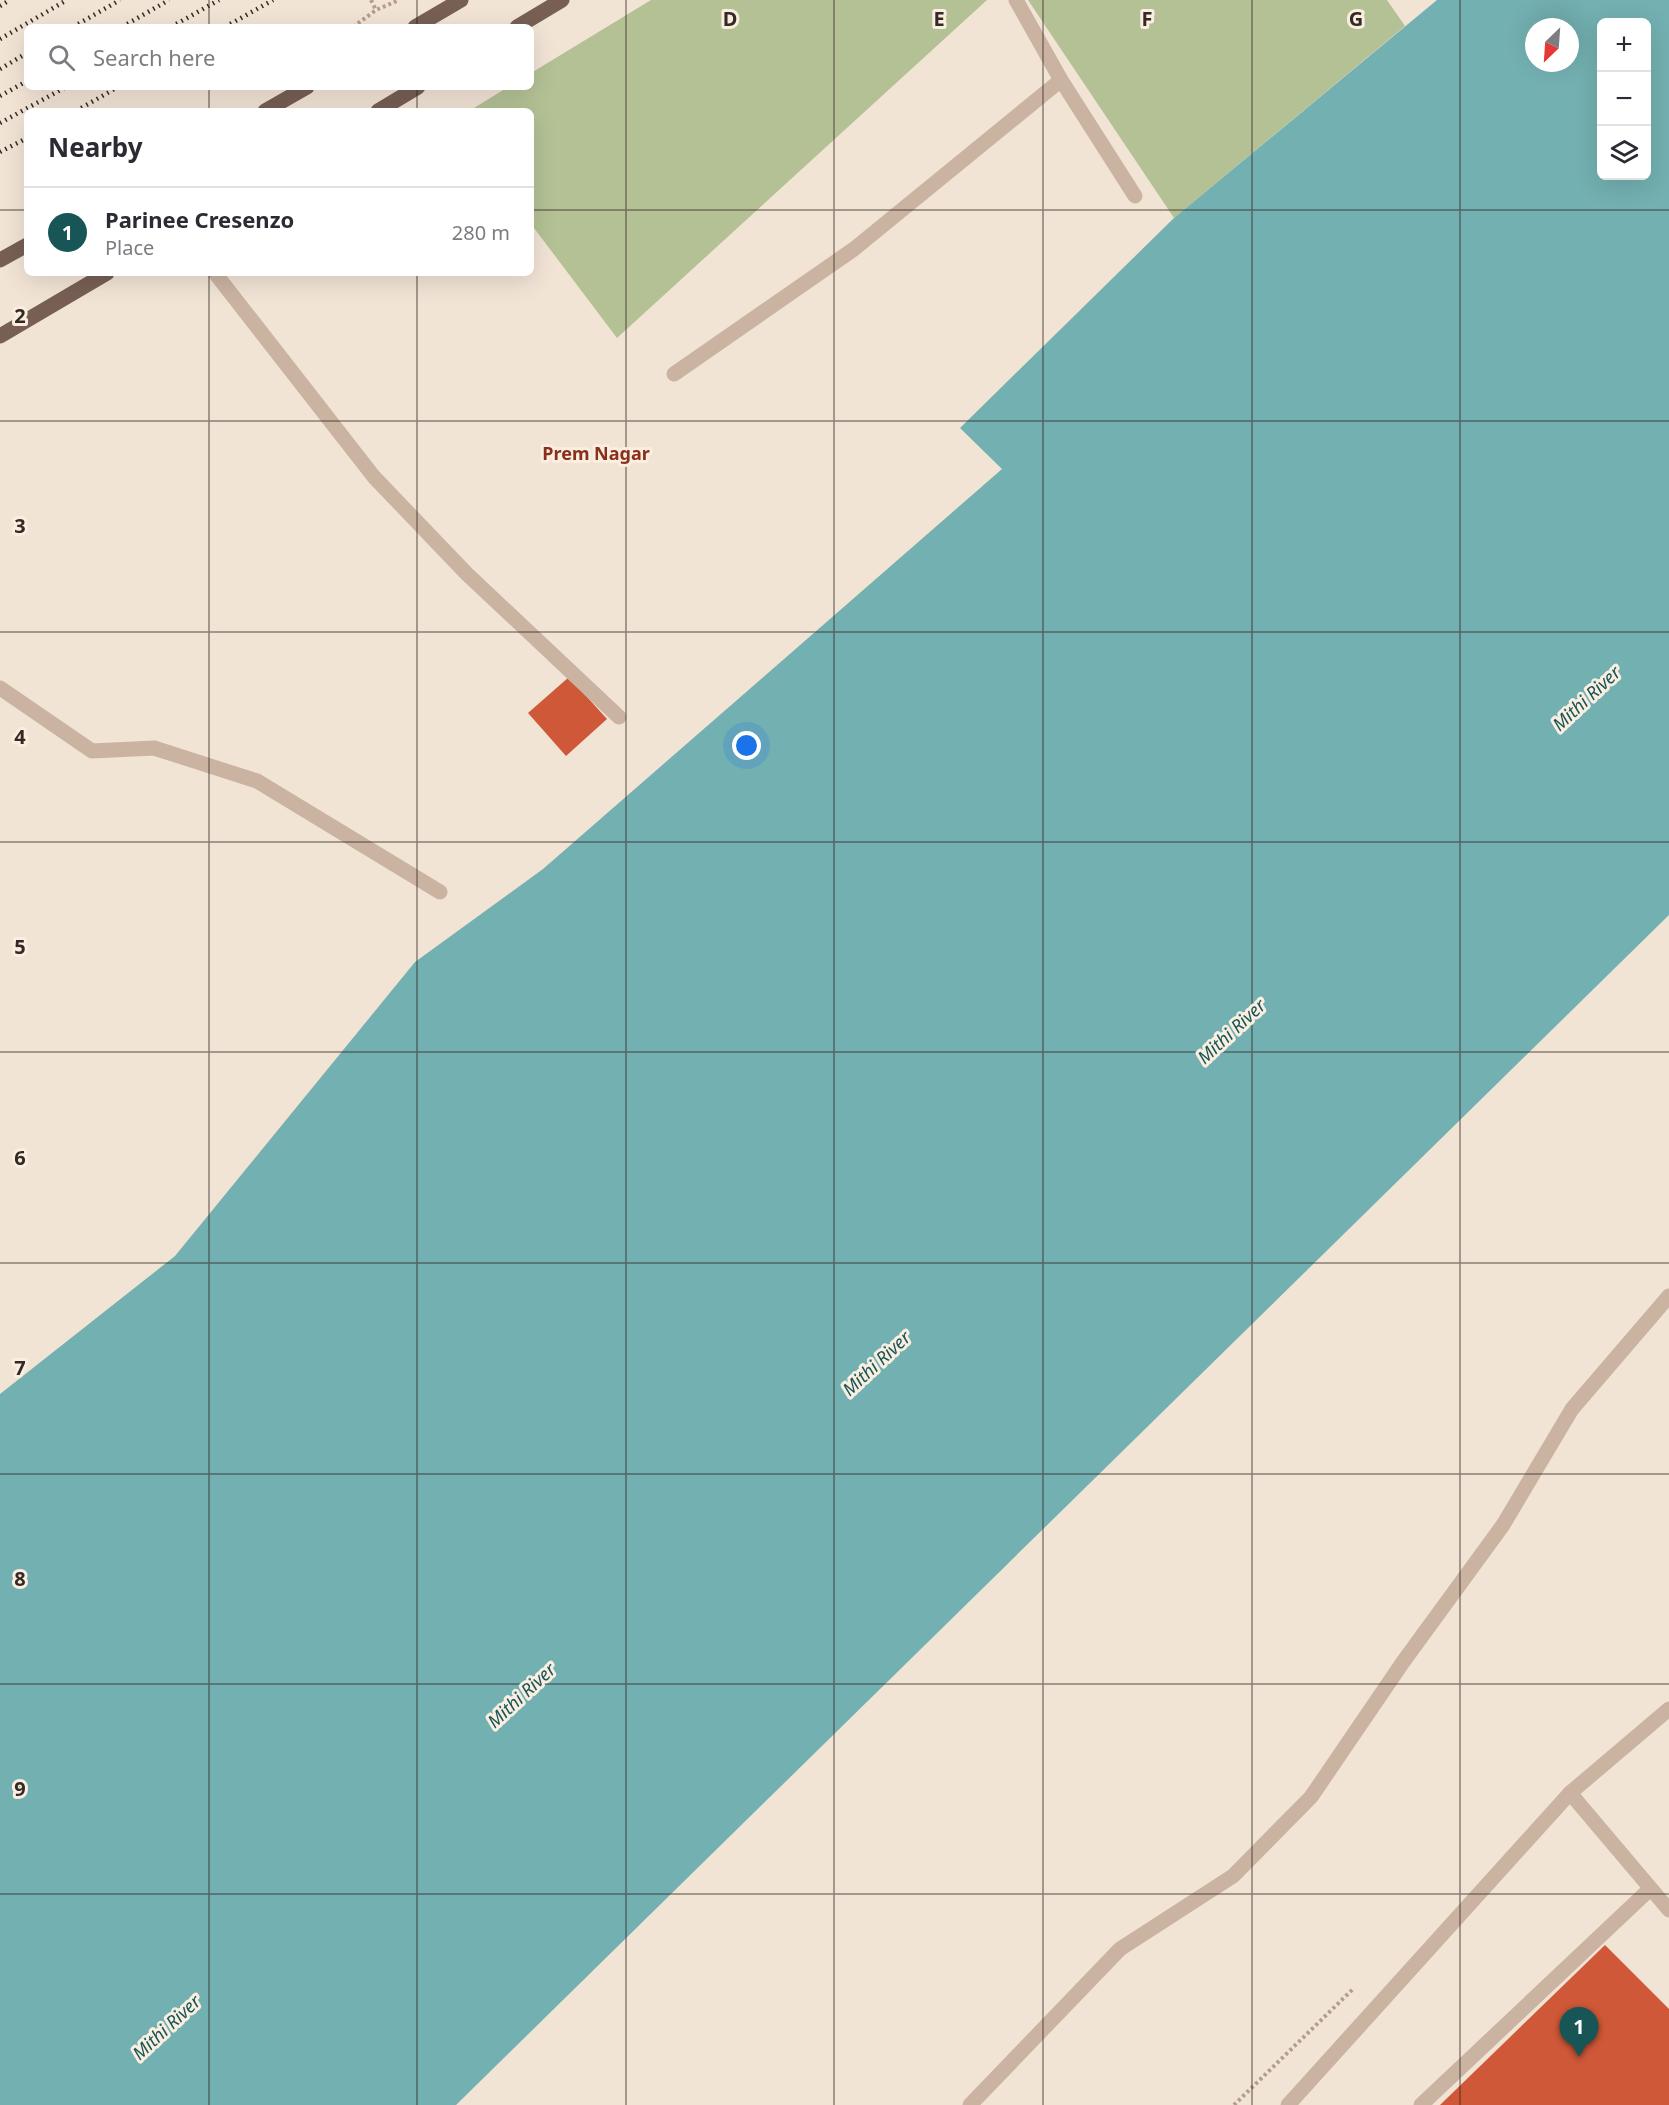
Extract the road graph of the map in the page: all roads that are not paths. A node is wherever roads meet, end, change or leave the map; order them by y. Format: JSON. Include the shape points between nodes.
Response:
{"nodes":[{"id":1,"x":461,"y":0,"type":"edge"},
{"id":2,"x":562,"y":0,"type":"edge"},
{"id":3,"x":1016,"y":0,"type":"edge"},
{"id":4,"x":420,"y":24,"type":"edge"},
{"id":5,"x":522,"y":24,"type":"edge"},
{"id":6,"x":1061,"y":80,"type":"junction"},
{"id":7,"x":302,"y":90,"type":"edge"},
{"id":8,"x":413,"y":90,"type":"edge"},
{"id":9,"x":270,"y":108,"type":"edge"},
{"id":10,"x":383,"y":108,"type":"edge"},
{"id":11,"x":1136,"y":196,"type":"dead end"},
{"id":12,"x":24,"y":247,"type":"edge"},
{"id":13,"x":0,"y":260,"type":"edge"},
{"id":14,"x":102,"y":276,"type":"edge"},
{"id":15,"x":217,"y":276,"type":"edge"},
{"id":16,"x":0,"y":336,"type":"edge"},
{"id":17,"x":674,"y":374,"type":"dead end"},
{"id":18,"x":0,"y":688,"type":"edge"},
{"id":19,"x":619,"y":717,"type":"dead end"},
{"id":20,"x":440,"y":892,"type":"dead end"},
{"id":21,"x":1669,"y":1296,"type":"edge"},
{"id":22,"x":1669,"y":1708,"type":"edge"},
{"id":23,"x":1570,"y":1792,"type":"junction"},
{"id":24,"x":1650,"y":1889,"type":"junction"},
{"id":25,"x":1669,"y":1910,"type":"edge"},
{"id":26,"x":970,"y":2105,"type":"edge"},
{"id":27,"x":1288,"y":2105,"type":"edge"},
{"id":28,"x":1421,"y":2105,"type":"edge"}],
"edges":[{"from":1,"to":4,"type":"main road"},
{"from":2,"to":5,"type":"main road"},
{"from":3,"to":6,"type":"street"},
{"from":6,"to":11,"type":"street"},
{"from":6,"to":17,"type":"street","via":[[854,249]]},
{"from":7,"to":9,"type":"main road"},
{"from":8,"to":10,"type":"main road"},
{"from":12,"to":13,"type":"main road"},
{"from":14,"to":16,"type":"main road"},
{"from":15,"to":19,"type":"street","via":[[374,477],[467,574]]},
{"from":18,"to":20,"type":"street","via":[[92,751],[154,748],[257,781]]},
{"from":21,"to":26,"type":"street","via":[[1572,1409],[1503,1525],[1311,1797],[1233,1876],[1120,1949]]},
{"from":22,"to":23,"type":"street"},
{"from":23,"to":24,"type":"street"},
{"from":23,"to":27,"type":"street"},
{"from":24,"to":25,"type":"street"},
{"from":24,"to":28,"type":"street"}]}
